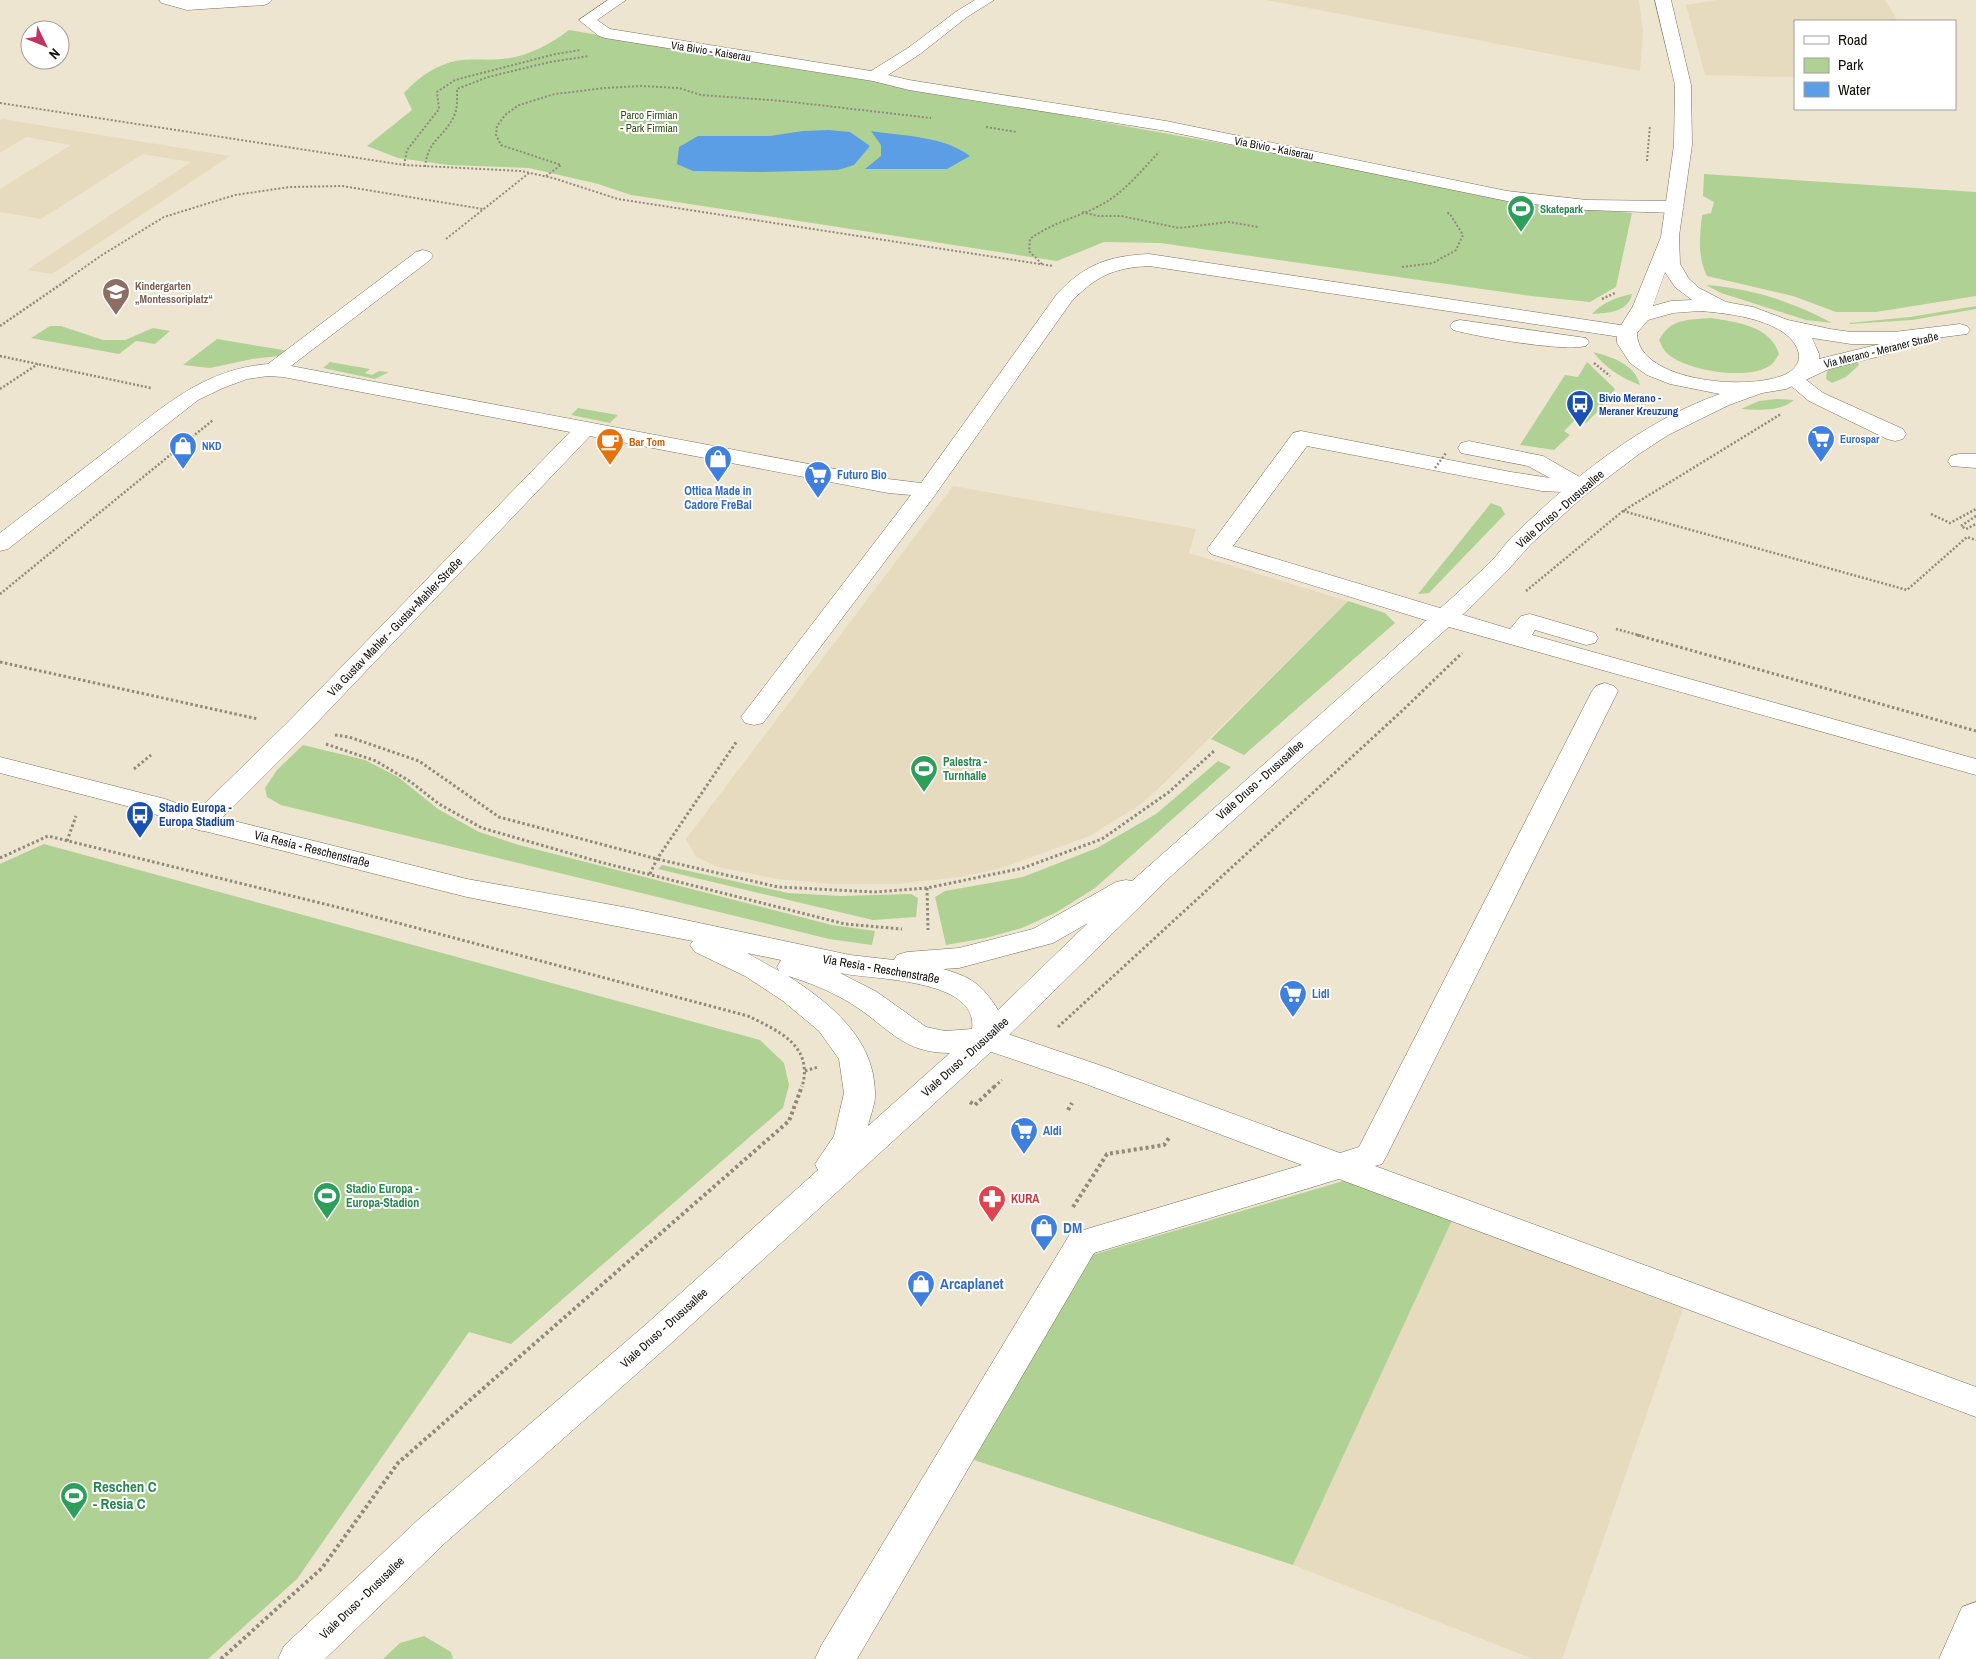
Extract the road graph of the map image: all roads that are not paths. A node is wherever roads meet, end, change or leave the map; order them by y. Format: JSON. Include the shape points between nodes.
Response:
{"nodes":[{"id":1,"x":167,"y":0,"type":"edge"},
{"id":2,"x":264,"y":0,"type":"edge"},
{"id":3,"x":618,"y":0,"type":"edge"},
{"id":4,"x":986,"y":0,"type":"edge"},
{"id":5,"x":1663,"y":0,"type":"edge"},
{"id":6,"x":874,"y":76,"type":"junction"},
{"id":7,"x":1675,"y":207,"type":"junction"},
{"id":8,"x":1670,"y":236,"type":"junction"},
{"id":9,"x":423,"y":256,"type":"dead end"},
{"id":10,"x":1095,"y":270,"type":"junction"},
{"id":11,"x":1276,"y":298,"type":"dead end"},
{"id":12,"x":1335,"y":307,"type":"dead end"},
{"id":13,"x":1732,"y":308,"type":"junction"},
{"id":14,"x":1776,"y":322,"type":"junction"},
{"id":15,"x":1968,"y":329,"type":"edge"},
{"id":16,"x":1627,"y":338,"type":"junction"},
{"id":17,"x":272,"y":371,"type":"junction"},
{"id":18,"x":1660,"y":372,"type":"junction"},
{"id":19,"x":1798,"y":376,"type":"junction"},
{"id":20,"x":1754,"y":389,"type":"junction"},
{"id":21,"x":584,"y":428,"type":"junction"},
{"id":22,"x":1895,"y":434,"type":"dead end"},
{"id":23,"x":1469,"y":448,"type":"dead end"},
{"id":24,"x":1628,"y":452,"type":"junction"},
{"id":25,"x":1583,"y":486,"type":"junction"},
{"id":26,"x":927,"y":490,"type":"junction"},
{"id":27,"x":0,"y":544,"type":"edge"},
{"id":28,"x":1444,"y":618,"type":"junction"},
{"id":29,"x":1516,"y":638,"type":"junction"},
{"id":30,"x":1586,"y":638,"type":"dead end"},
{"id":31,"x":1606,"y":691,"type":"dead end"},
{"id":32,"x":754,"y":716,"type":"road end"},
{"id":33,"x":0,"y":765,"type":"edge"},
{"id":34,"x":1976,"y":766,"type":"edge"},
{"id":35,"x":202,"y":822,"type":"junction"},
{"id":36,"x":1160,"y":870,"type":"junction"},
{"id":37,"x":629,"y":918,"type":"junction"},
{"id":38,"x":670,"y":930,"type":"junction"},
{"id":39,"x":814,"y":957,"type":"junction"},
{"id":40,"x":990,"y":1035,"type":"junction"},
{"id":41,"x":1340,"y":1166,"type":"junction"},
{"id":42,"x":803,"y":1202,"type":"junction"},
{"id":43,"x":1976,"y":1402,"type":"edge"},
{"id":44,"x":1976,"y":1620,"type":"edge"},
{"id":45,"x":298,"y":1659,"type":"edge"},
{"id":46,"x":835,"y":1659,"type":"edge"},
{"id":47,"x":1959,"y":1659,"type":"edge"}],
"edges":[{"from":1,"to":2,"type":"main road","via":[[187,5]]},
{"from":3,"to":6,"type":"main road","name":"Via Bivio - Kaiserau","via":[[587,20],[605,33]]},
{"from":4,"to":6,"type":"main road"},
{"from":5,"to":7,"type":"main road","via":[[1683,85],[1683,145]]},
{"from":6,"to":7,"type":"main road","name":"Via Bivio - Kaiserau","via":[[909,85],[1166,126],[1507,196],[1587,205]]},
{"from":7,"to":8,"type":"main road"},
{"from":8,"to":13,"type":"main road","via":[[1670,264],[1682,282],[1707,300]]},
{"from":8,"to":16,"type":"main road"},
{"from":9,"to":17,"type":"main road"},
{"from":10,"to":11,"type":"main road"},
{"from":10,"to":16,"type":"main road","via":[[1124,261],[1149,260]]},
{"from":10,"to":26,"type":"main road","via":[[1064,298]]},
{"from":12,"to":16,"type":"main road","via":[[1537,338]]},
{"from":13,"to":14,"type":"main road"},
{"from":13,"to":16,"type":"main road","via":[[1700,304],[1671,306],[1641,316]]},
{"from":14,"to":15,"type":"main road","name":"Via Merano - Meraner Straße","via":[[1823,335],[1856,339]]},
{"from":14,"to":19,"type":"main road","via":[[1806,345],[1809,364]]},
{"from":15,"to":19,"type":"main road","name":"Via Merano - Meraner Straße","via":[[1822,365]]},
{"from":16,"to":18,"type":"main road","via":[[1633,354]]},
{"from":17,"to":21,"type":"main road","via":[[285,370]]},
{"from":17,"to":27,"type":"main road","via":[[248,372],[213,384],[191,396]]},
{"from":18,"to":20,"type":"main road","via":[[1713,388]]},
{"from":18,"to":24,"type":"main road","name":"Viale Druso - Drususallee","via":[[1673,388],[1669,408]]},
{"from":19,"to":20,"type":"main road","name":"Via Merano - Meraner Straße","via":[[1776,386]]},
{"from":19,"to":22,"type":"main road","via":[[1816,397]]},
{"from":20,"to":24,"type":"main road","name":"Viale Druso - Drususallee","via":[[1687,415]]},
{"from":21,"to":26,"type":"main road","via":[[888,486]]},
{"from":21,"to":35,"type":"main road","name":"Via Gustav Mahler - Gustav-Mahler-Straße","via":[[298,728]]},
{"from":23,"to":25,"type":"main road","via":[[1535,461]]},
{"from":24,"to":25,"type":"main road","name":"Viale Druso - Drususallee"},
{"from":25,"to":28,"type":"main road","name":"Viale Druso - Drususallee","via":[[1525,537],[1504,562]]},
{"from":25,"to":28,"type":"main road","via":[[1511,480],[1301,438],[1219,549]]},
{"from":26,"to":32,"type":"main road"},
{"from":28,"to":29,"type":"main road"},
{"from":28,"to":36,"type":"main road","name":"Viale Druso - Drususallee"},
{"from":29,"to":30,"type":"main road","via":[[1530,621]]},
{"from":29,"to":34,"type":"main road"},
{"from":31,"to":41,"type":"main road","via":[[1371,1155]]},
{"from":33,"to":35,"type":"main road","name":"Via Resia - Reschenstraße","via":[[155,805]]},
{"from":35,"to":37,"type":"main road","name":"Via Resia - Reschenstraße","via":[[467,888]]},
{"from":36,"to":39,"type":"main road","via":[[1043,936],[959,958],[905,962]]},
{"from":36,"to":40,"type":"main road","name":"Viale Druso - Drususallee"},
{"from":37,"to":38,"type":"main road","name":"Via Resia - Reschenstraße"},
{"from":37,"to":39,"type":"main road","name":"Via Resia - Reschenstraße"},
{"from":38,"to":40,"type":"main road","name":"Via Resia - Reschenstraße","via":[[799,969],[846,988],[868,1000],[907,1031],[926,1039],[951,1043]]},
{"from":38,"to":42,"type":"main road","via":[[733,957],[794,994],[830,1023],[854,1057],[860,1093],[849,1139]]},
{"from":39,"to":40,"type":"main road","name":"Via Resia - Reschenstraße","via":[[944,979],[963,988],[980,1005],[988,1021]]},
{"from":40,"to":41,"type":"main road"},
{"from":40,"to":42,"type":"main road","name":"Viale Druso - Drususallee"},
{"from":41,"to":43,"type":"main road"},
{"from":41,"to":46,"type":"main road","via":[[1082,1243]]},
{"from":42,"to":45,"type":"main road","name":"Viale Druso - Drususallee","via":[[655,1337],[432,1531]]},
{"from":44,"to":47,"type":"main road"}]}
